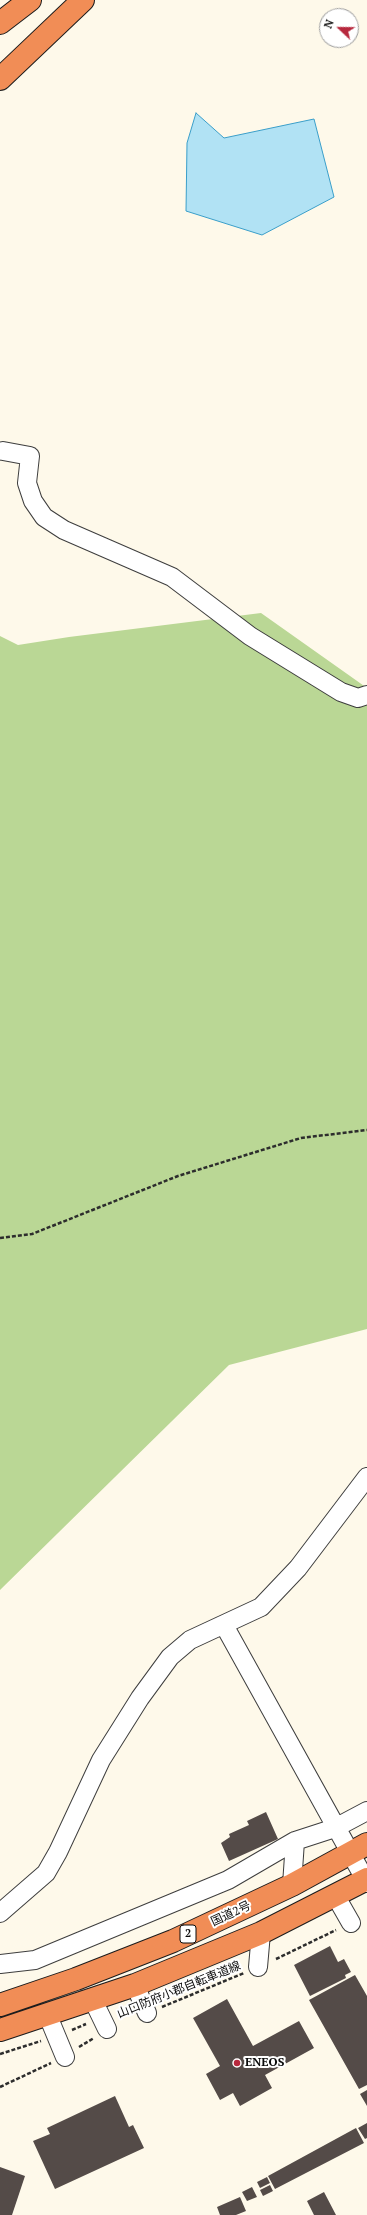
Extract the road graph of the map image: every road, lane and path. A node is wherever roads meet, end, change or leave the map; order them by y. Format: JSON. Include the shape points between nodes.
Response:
{"nodes":[{"id":1,"x":30,"y":0,"type":"edge"},
{"id":2,"x":82,"y":0,"type":"edge"},
{"id":3,"x":0,"y":23,"type":"edge"},
{"id":4,"x":0,"y":79,"type":"edge"},
{"id":5,"x":2,"y":451,"type":"dead end"},
{"id":6,"x":367,"y":695,"type":"edge"},
{"id":7,"x":367,"y":1130,"type":"edge"},
{"id":8,"x":0,"y":1238,"type":"edge"},
{"id":9,"x":367,"y":1477,"type":"edge"},
{"id":10,"x":224,"y":1625,"type":"junction"},
{"id":11,"x":367,"y":1811,"type":"edge"},
{"id":12,"x":335,"y":1828,"type":"junction"},
{"id":13,"x":295,"y":1841,"type":"junction"},
{"id":14,"x":359,"y":1849,"type":"edge"},
{"id":15,"x":366,"y":1880,"type":"edge"},
{"id":16,"x":292,"y":1885,"type":"junction"},
{"id":17,"x":336,"y":1895,"type":"junction"},
{"id":18,"x":0,"y":1914,"type":"edge"},
{"id":19,"x":351,"y":1923,"type":"joint"},
{"id":20,"x":261,"y":1933,"type":"junction"},
{"id":21,"x":0,"y":1964,"type":"edge"},
{"id":22,"x":258,"y":1967,"type":"junction"},
{"id":23,"x":135,"y":1985,"type":"junction"},
{"id":24,"x":93,"y":2000,"type":"junction"},
{"id":25,"x":0,"y":2005,"type":"edge"},
{"id":26,"x":147,"y":2014,"type":"joint"},
{"id":27,"x":48,"y":2016,"type":"junction"},
{"id":28,"x":107,"y":2029,"type":"joint"},
{"id":29,"x":0,"y":2030,"type":"edge"},
{"id":30,"x":65,"y":2057,"type":"junction"},
{"id":31,"x":0,"y":2087,"type":"edge"}],
"edges":[{"from":1,"to":3,"type":"highway"},
{"from":2,"to":4,"type":"highway"},
{"from":5,"to":6,"type":"street","via":[[30,456],[27,484],[44,517],[64,530],[172,577],[250,636],[340,692],[358,698]]},
{"from":7,"to":8,"type":"path","via":[[301,1138],[178,1176],[32,1234]]},
{"from":9,"to":10,"type":"street","via":[[298,1568],[261,1607]]},
{"from":10,"to":12,"type":"street"},
{"from":10,"to":18,"type":"street","via":[[190,1640],[170,1656],[101,1760],[46,1873]]},
{"from":11,"to":12,"type":"street"},
{"from":12,"to":13,"type":"street"},
{"from":12,"to":14,"type":"street"},
{"from":13,"to":16,"type":"street"},
{"from":13,"to":21,"type":"street","via":[[228,1880],[35,1960]]},
{"from":14,"to":15,"type":"street"},
{"from":14,"to":16,"type":"highway","name":"国道2号","number":"2"},
{"from":15,"to":17,"type":"highway","number":"2"},
{"from":16,"to":25,"type":"highway","name":"国道2号","number":"2","via":[[173,1941],[76,1980]]},
{"from":17,"to":19,"type":"street"},
{"from":17,"to":20,"type":"highway","number":"2"},
{"from":19,"to":22,"type":"path","name":"山口防府小郡自転車道線"},
{"from":20,"to":22,"type":"street"},
{"from":20,"to":23,"type":"highway","number":"2"},
{"from":22,"to":26,"type":"path","name":"山口防府小郡自転車道線"},
{"from":23,"to":24,"type":"highway","number":"2"},
{"from":23,"to":26,"type":"street"},
{"from":24,"to":27,"type":"highway","number":"2"},
{"from":24,"to":28,"type":"street"},
{"from":27,"to":29,"type":"highway","number":"2"},
{"from":27,"to":30,"type":"street"},
{"from":28,"to":30,"type":"path","name":"山口防府小郡自転車道線"},
{"from":30,"to":31,"type":"path","name":"山口防府小郡自転車道線"}]}
